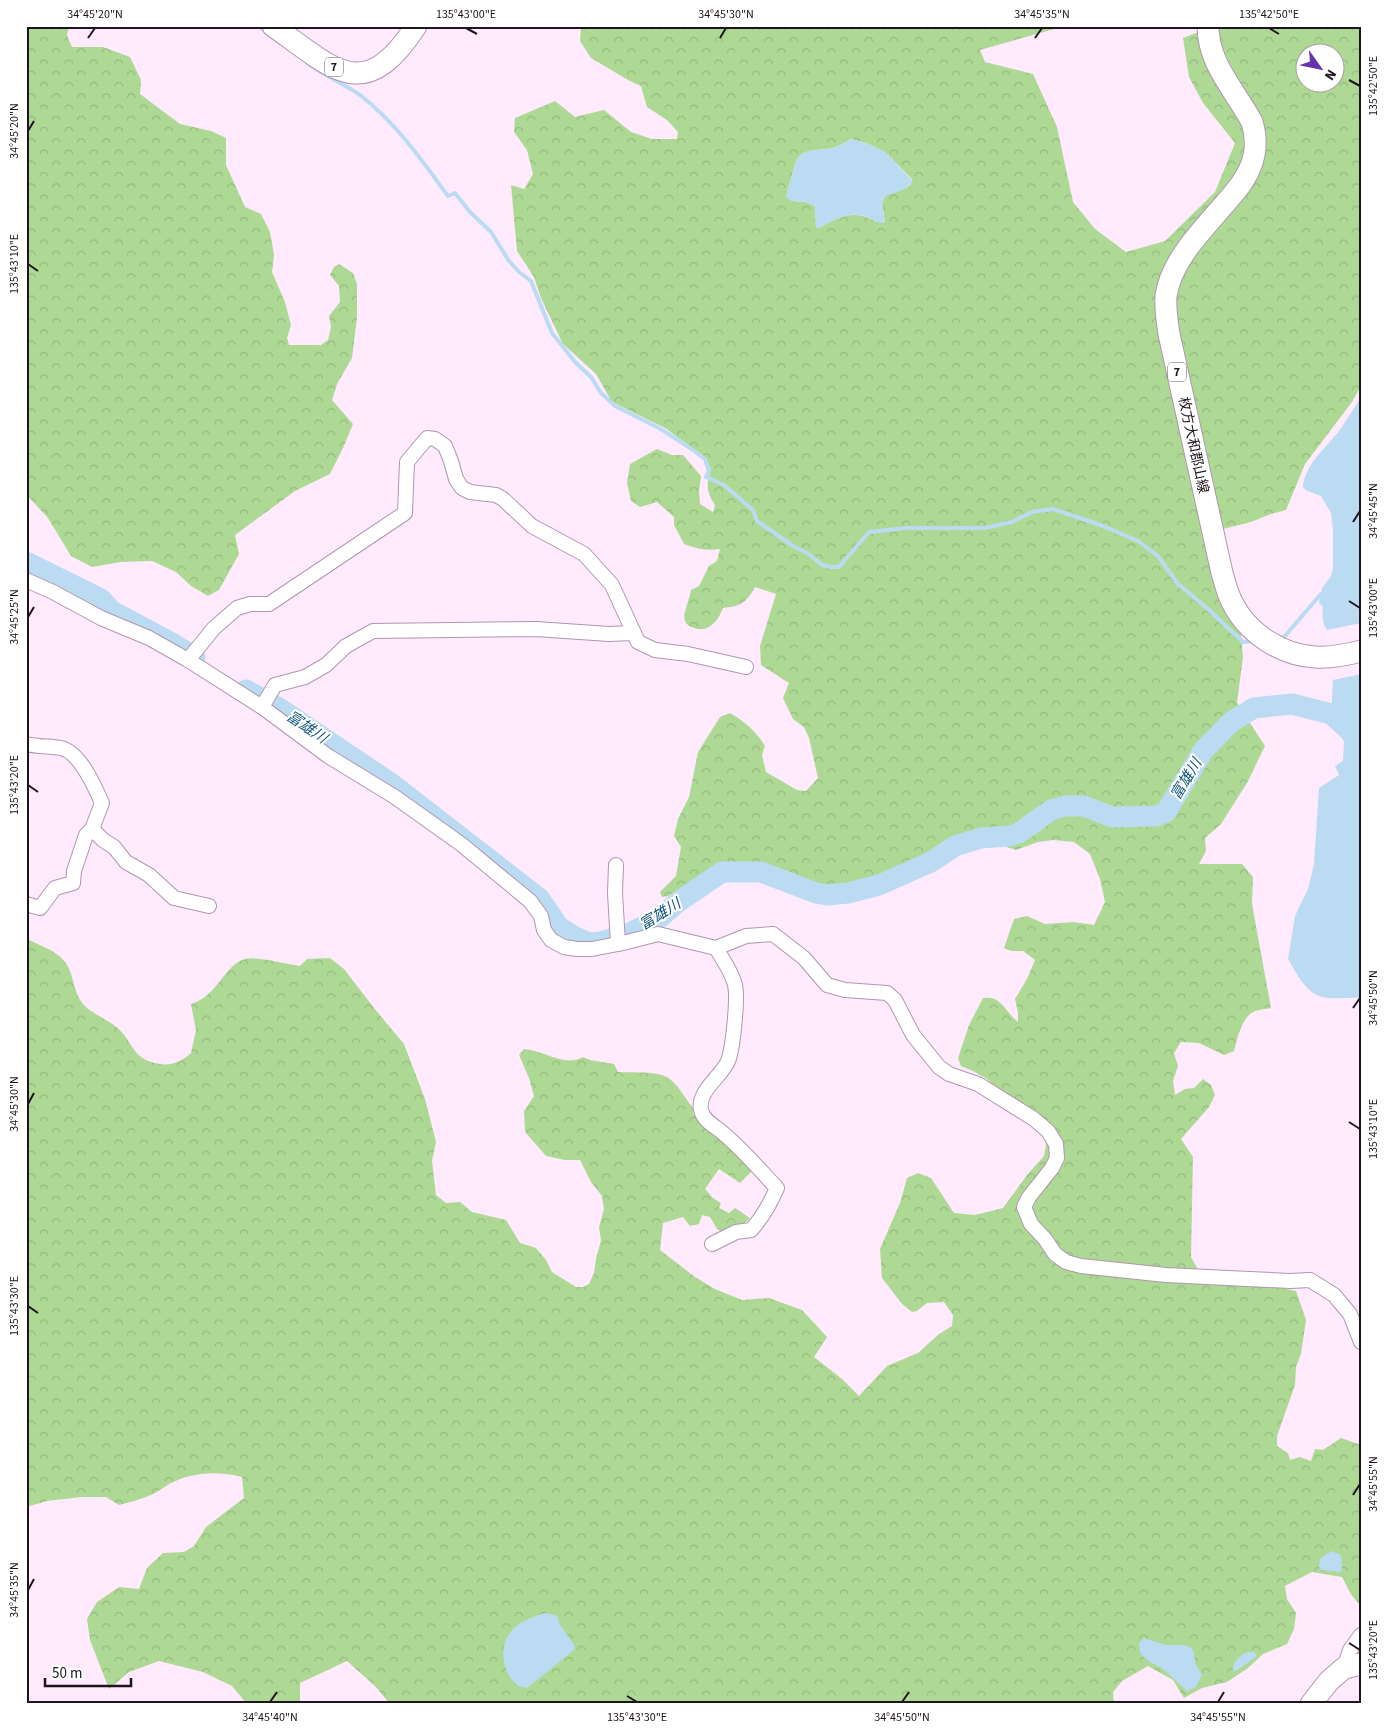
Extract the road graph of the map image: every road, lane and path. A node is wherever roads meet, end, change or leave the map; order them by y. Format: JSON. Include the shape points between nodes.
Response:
{"nodes":[{"id":1,"x":273,"y":26,"type":"edge"},
{"id":2,"x":416,"y":26,"type":"edge"},
{"id":3,"x":1208,"y":26,"type":"edge"},
{"id":4,"x":26,"y":580,"type":"edge"},
{"id":5,"x":634,"y":633,"type":"junction"},
{"id":6,"x":1361,"y":651,"type":"edge"},
{"id":7,"x":188,"y":660,"type":"junction"},
{"id":8,"x":746,"y":667,"type":"dead end"},
{"id":9,"x":266,"y":701,"type":"junction"},
{"id":10,"x":26,"y":744,"type":"edge"},
{"id":11,"x":92,"y":829,"type":"junction"},
{"id":12,"x":616,"y":865,"type":"dead end"},
{"id":13,"x":26,"y":904,"type":"edge"},
{"id":14,"x":209,"y":906,"type":"dead end"},
{"id":15,"x":618,"y":944,"type":"junction"},
{"id":16,"x":716,"y":948,"type":"junction"},
{"id":17,"x":712,"y":1244,"type":"dead end"},
{"id":18,"x":1361,"y":1342,"type":"edge"},
{"id":19,"x":1361,"y":1635,"type":"edge"},
{"id":20,"x":1352,"y":1666,"type":"edge"},
{"id":21,"x":1311,"y":1704,"type":"edge"}],
"edges":[{"from":1,"to":2,"type":"main road","number":"7","via":[[325,63],[358,74],[377,69],[388,61]]},
{"from":3,"to":6,"type":"main road","name":"枚方大和郡山線","number":"7","via":[[1218,68],[1252,122],[1256,153],[1249,173],[1183,255],[1170,279],[1166,310],[1222,572],[1231,601],[1240,616],[1270,643],[1316,657]]},
{"from":4,"to":7,"type":"street"},
{"from":5,"to":7,"type":"street","via":[[612,585],[584,554],[532,526],[496,495],[462,488],[445,446],[427,438],[407,462],[405,512],[269,604],[237,608],[214,628]]},
{"from":5,"to":8,"type":"street","via":[[638,642],[655,650]]},
{"from":5,"to":9,"type":"street","via":[[536,629],[373,631],[346,646],[326,665],[305,678],[276,685]]},
{"from":7,"to":9,"type":"street"},
{"from":9,"to":15,"type":"street","via":[[328,756],[377,785],[461,844],[530,901],[541,916],[544,930],[551,940],[577,949]]},
{"from":10,"to":11,"type":"street","via":[[64,749],[74,755],[102,803]]},
{"from":11,"to":13,"type":"street","via":[[83,842],[73,883],[55,888],[40,908]]},
{"from":11,"to":14,"type":"street","via":[[126,862],[149,875],[174,898]]},
{"from":12,"to":15,"type":"street"},
{"from":15,"to":16,"type":"street","via":[[658,934]]},
{"from":16,"to":17,"type":"street","via":[[736,986],[735,1007],[728,1061],[706,1089],[701,1110],[707,1122],[746,1153],[777,1188],[769,1207],[752,1230],[736,1232]]},
{"from":16,"to":18,"type":"street","via":[[746,936],[773,934],[804,958],[827,985],[845,990],[887,993],[895,1000],[913,1035],[939,1067],[978,1084],[1048,1131],[1056,1144],[1057,1158],[1024,1208],[1031,1224],[1055,1254],[1066,1262],[1166,1275],[1310,1280],[1334,1295],[1350,1314]]},
{"from":19,"to":20,"type":"street","via":[[1350,1650]]},
{"from":20,"to":21,"type":"main road","via":[[1329,1681]]}]}
